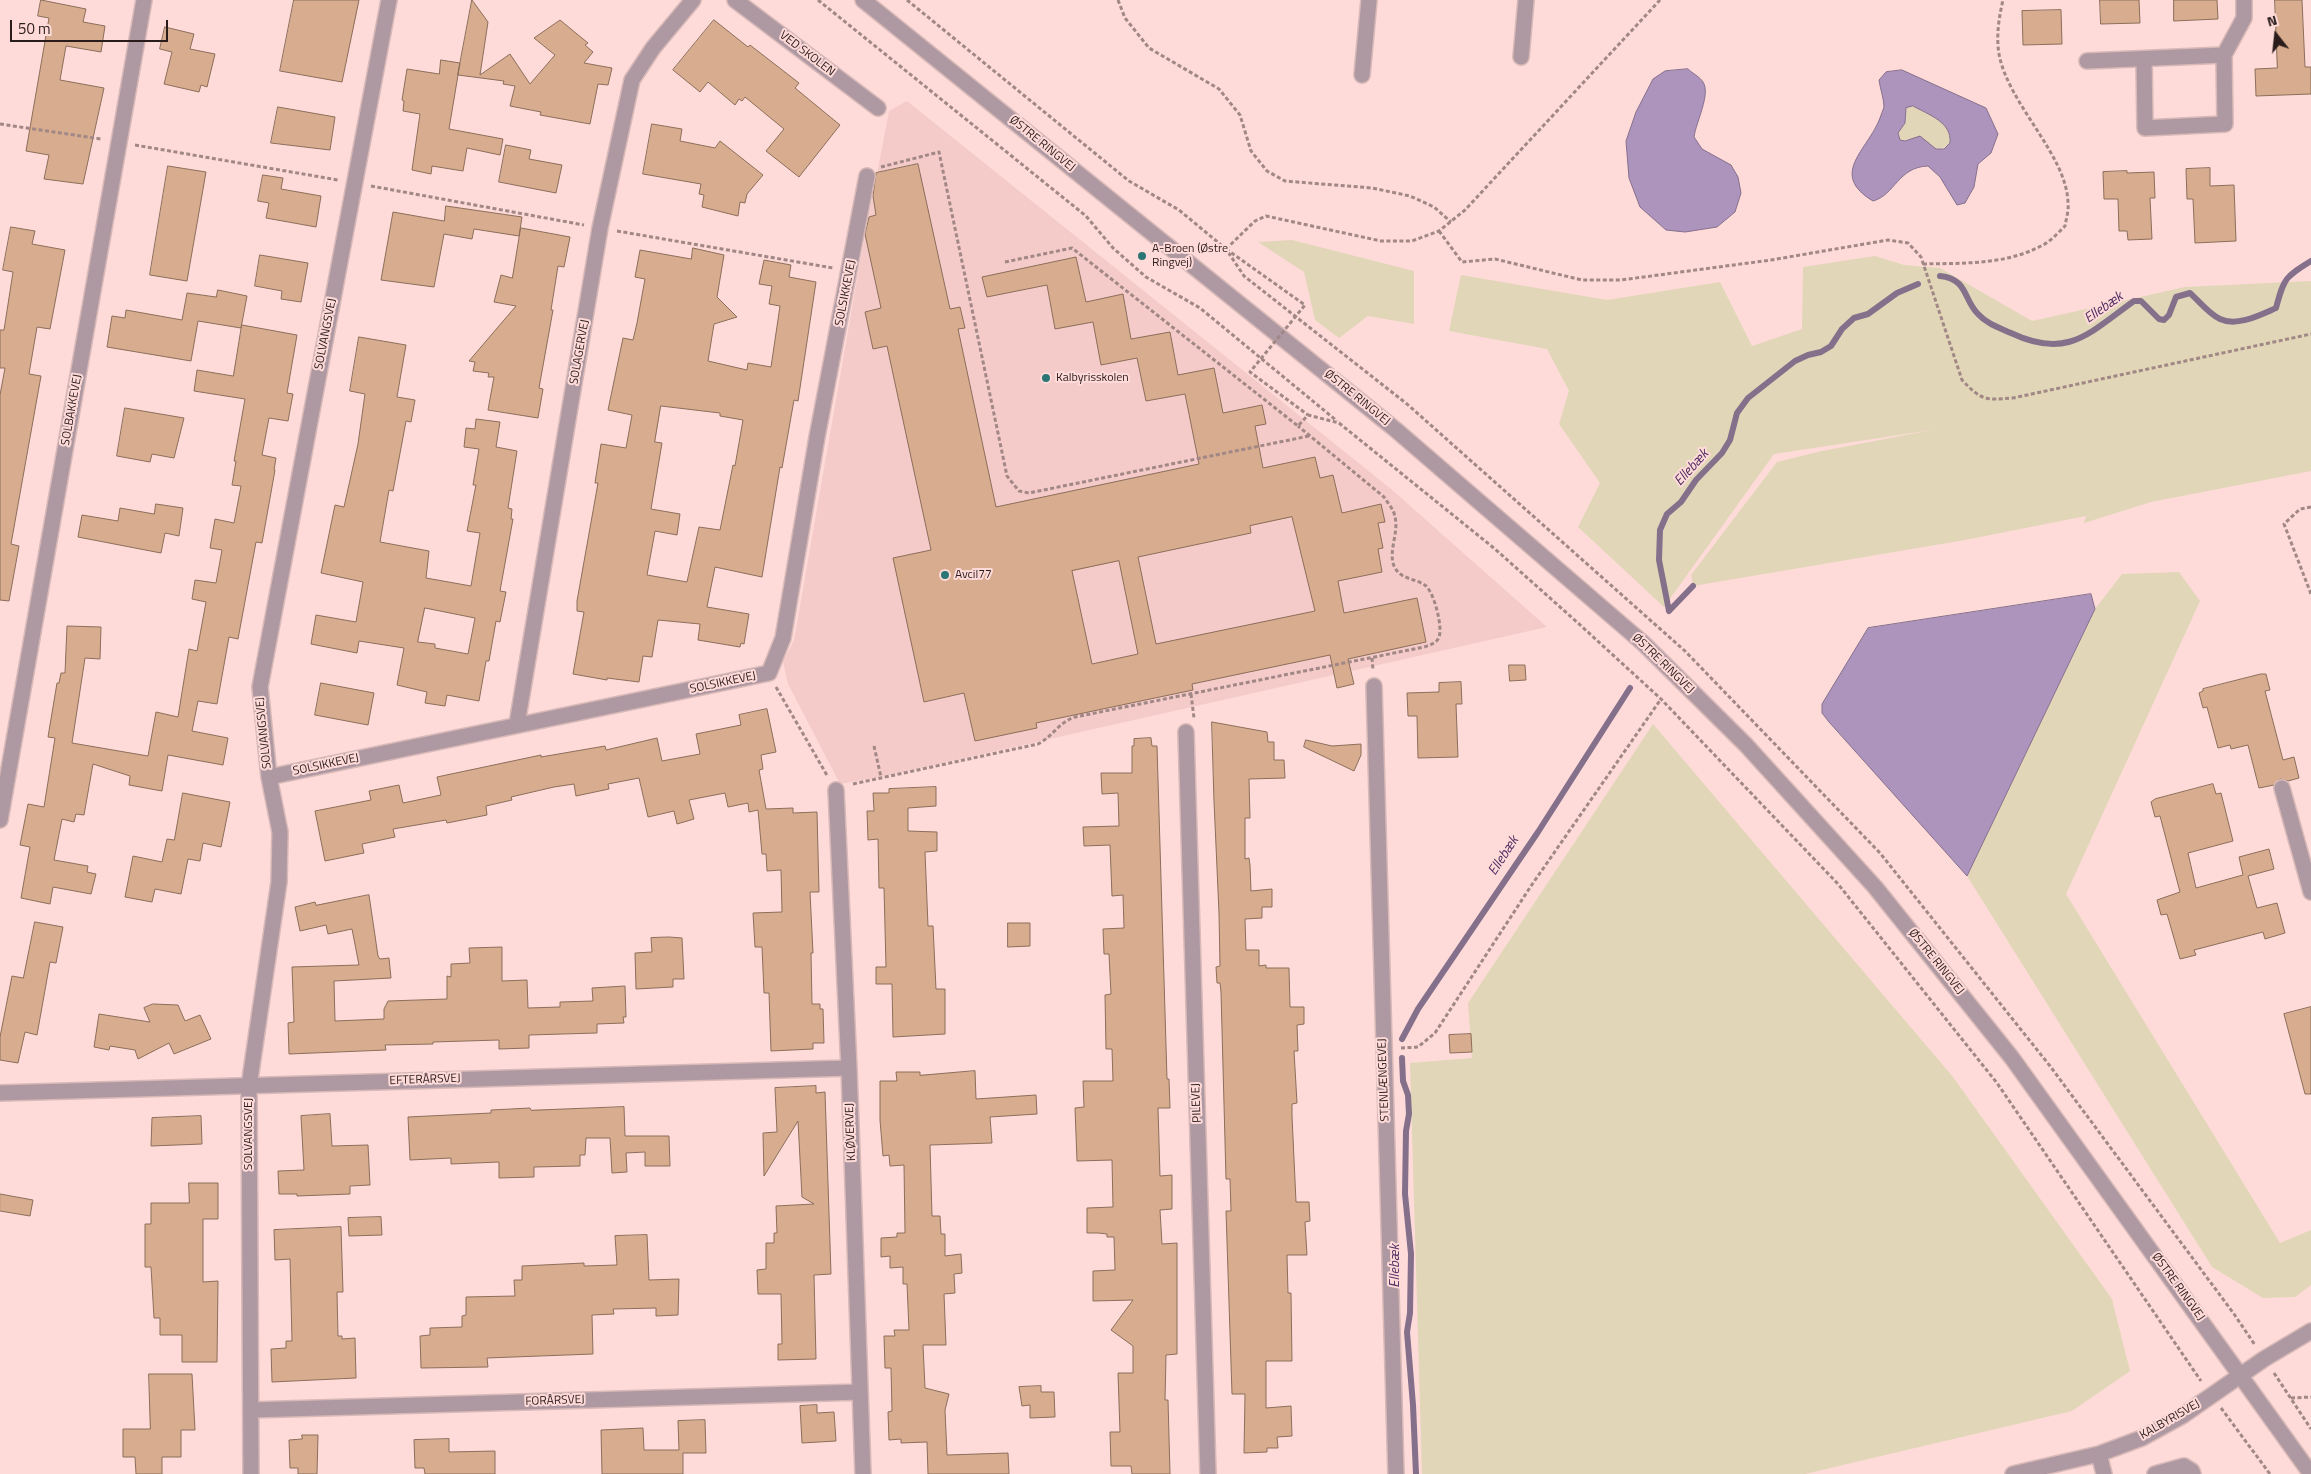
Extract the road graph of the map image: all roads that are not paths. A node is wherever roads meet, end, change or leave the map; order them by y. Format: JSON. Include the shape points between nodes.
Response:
{"nodes":[{"id":1,"x":144,"y":0,"type":"edge"},
{"id":2,"x":390,"y":0,"type":"edge"},
{"id":3,"x":693,"y":0,"type":"edge"},
{"id":4,"x":735,"y":0,"type":"edge"},
{"id":5,"x":863,"y":0,"type":"edge"},
{"id":6,"x":1369,"y":0,"type":"edge"},
{"id":7,"x":1526,"y":0,"type":"edge"},
{"id":8,"x":2244,"y":0,"type":"edge"},
{"id":9,"x":2224,"y":55,"type":"junction"},
{"id":10,"x":1521,"y":57,"type":"dead end"},
{"id":11,"x":2144,"y":59,"type":"junction"},
{"id":12,"x":2087,"y":60,"type":"dead end"},
{"id":13,"x":1362,"y":75,"type":"dead end"},
{"id":14,"x":878,"y":108,"type":"dead end"},
{"id":15,"x":867,"y":176,"type":"road end"},
{"id":16,"x":1374,"y":686,"type":"dead end"},
{"id":17,"x":517,"y":724,"type":"junction"},
{"id":18,"x":1186,"y":732,"type":"dead end"},
{"id":19,"x":269,"y":777,"type":"junction"},
{"id":20,"x":2282,"y":788,"type":"dead end"},
{"id":21,"x":836,"y":790,"type":"road end"},
{"id":22,"x":0,"y":820,"type":"edge"},
{"id":23,"x":2311,"y":892,"type":"edge"},
{"id":24,"x":849,"y":1068,"type":"junction"},
{"id":25,"x":249,"y":1086,"type":"junction"},
{"id":26,"x":0,"y":1093,"type":"edge"},
{"id":27,"x":2311,"y":1331,"type":"edge"},
{"id":28,"x":2241,"y":1375,"type":"junction"},
{"id":29,"x":860,"y":1392,"type":"junction"},
{"id":30,"x":251,"y":1410,"type":"junction"},
{"id":31,"x":2100,"y":1454,"type":"junction"},
{"id":32,"x":252,"y":1474,"type":"edge"},
{"id":33,"x":863,"y":1474,"type":"edge"},
{"id":34,"x":1208,"y":1474,"type":"edge"},
{"id":35,"x":1396,"y":1474,"type":"edge"},
{"id":36,"x":2013,"y":1474,"type":"edge"},
{"id":37,"x":2104,"y":1474,"type":"edge"},
{"id":38,"x":2155,"y":1474,"type":"edge"},
{"id":39,"x":2193,"y":1474,"type":"edge"},
{"id":40,"x":2310,"y":1474,"type":"edge"}],
"edges":[{"from":1,"to":22,"type":"street","name":"SOLBAKKEVEJ"},
{"from":2,"to":19,"type":"street","name":"SOLVANGSVEJ","via":[[260,687]]},
{"from":3,"to":17,"type":"street","name":"SOLAGERVEJ","via":[[653,48],[632,80],[600,228]]},
{"from":4,"to":14,"type":"street","name":"VED SKOLEN"},
{"from":5,"to":28,"type":"street","name":"ØSTRE RINGVEJ","via":[[1396,430],[1643,643],[1746,745],[1875,887],[2012,1058]]},
{"from":6,"to":13,"type":"street"},
{"from":7,"to":10,"type":"street"},
{"from":8,"to":9,"type":"street","via":[[2244,18]]},
{"from":9,"to":11,"type":"street"},
{"from":9,"to":11,"type":"street","via":[[2225,124],[2145,128]]},
{"from":11,"to":12,"type":"street"},
{"from":15,"to":17,"type":"street","name":"SOLSIKKEVEJ","via":[[817,437],[783,638],[768,673]]},
{"from":16,"to":35,"type":"street","name":"STENLÆNGEVEJ"},
{"from":17,"to":19,"type":"street","name":"SOLSIKKEVEJ"},
{"from":18,"to":34,"type":"street","name":"PILEVEJ"},
{"from":19,"to":25,"type":"street","name":"SOLVANGSVEJ","via":[[280,832],[279,882]]},
{"from":20,"to":23,"type":"street"},
{"from":21,"to":24,"type":"street","name":"KLØVERVEJ"},
{"from":24,"to":25,"type":"street","name":"EFTERÅRSVEJ"},
{"from":24,"to":29,"type":"street","name":"KLØVERVEJ"},
{"from":25,"to":26,"type":"street","name":"EFTERÅRSVEJ"},
{"from":25,"to":30,"type":"street","name":"SOLVANGSVEJ"},
{"from":27,"to":28,"type":"street","name":"KALBYRISVEJ"},
{"from":28,"to":31,"type":"street","name":"KALBYRISVEJ","via":[[2182,1416],[2142,1438]]},
{"from":28,"to":40,"type":"street","name":"ØSTRE RINGVEJ"},
{"from":29,"to":30,"type":"street","name":"FORÅRSVEJ"},
{"from":29,"to":33,"type":"street","name":"KLØVERVEJ"},
{"from":30,"to":32,"type":"street","name":"SOLVANGSVEJ"},
{"from":31,"to":36,"type":"street","name":"KALBYRISVEJ"},
{"from":31,"to":37,"type":"street"},
{"from":38,"to":39,"type":"street","via":[[2184,1466]]}]}
